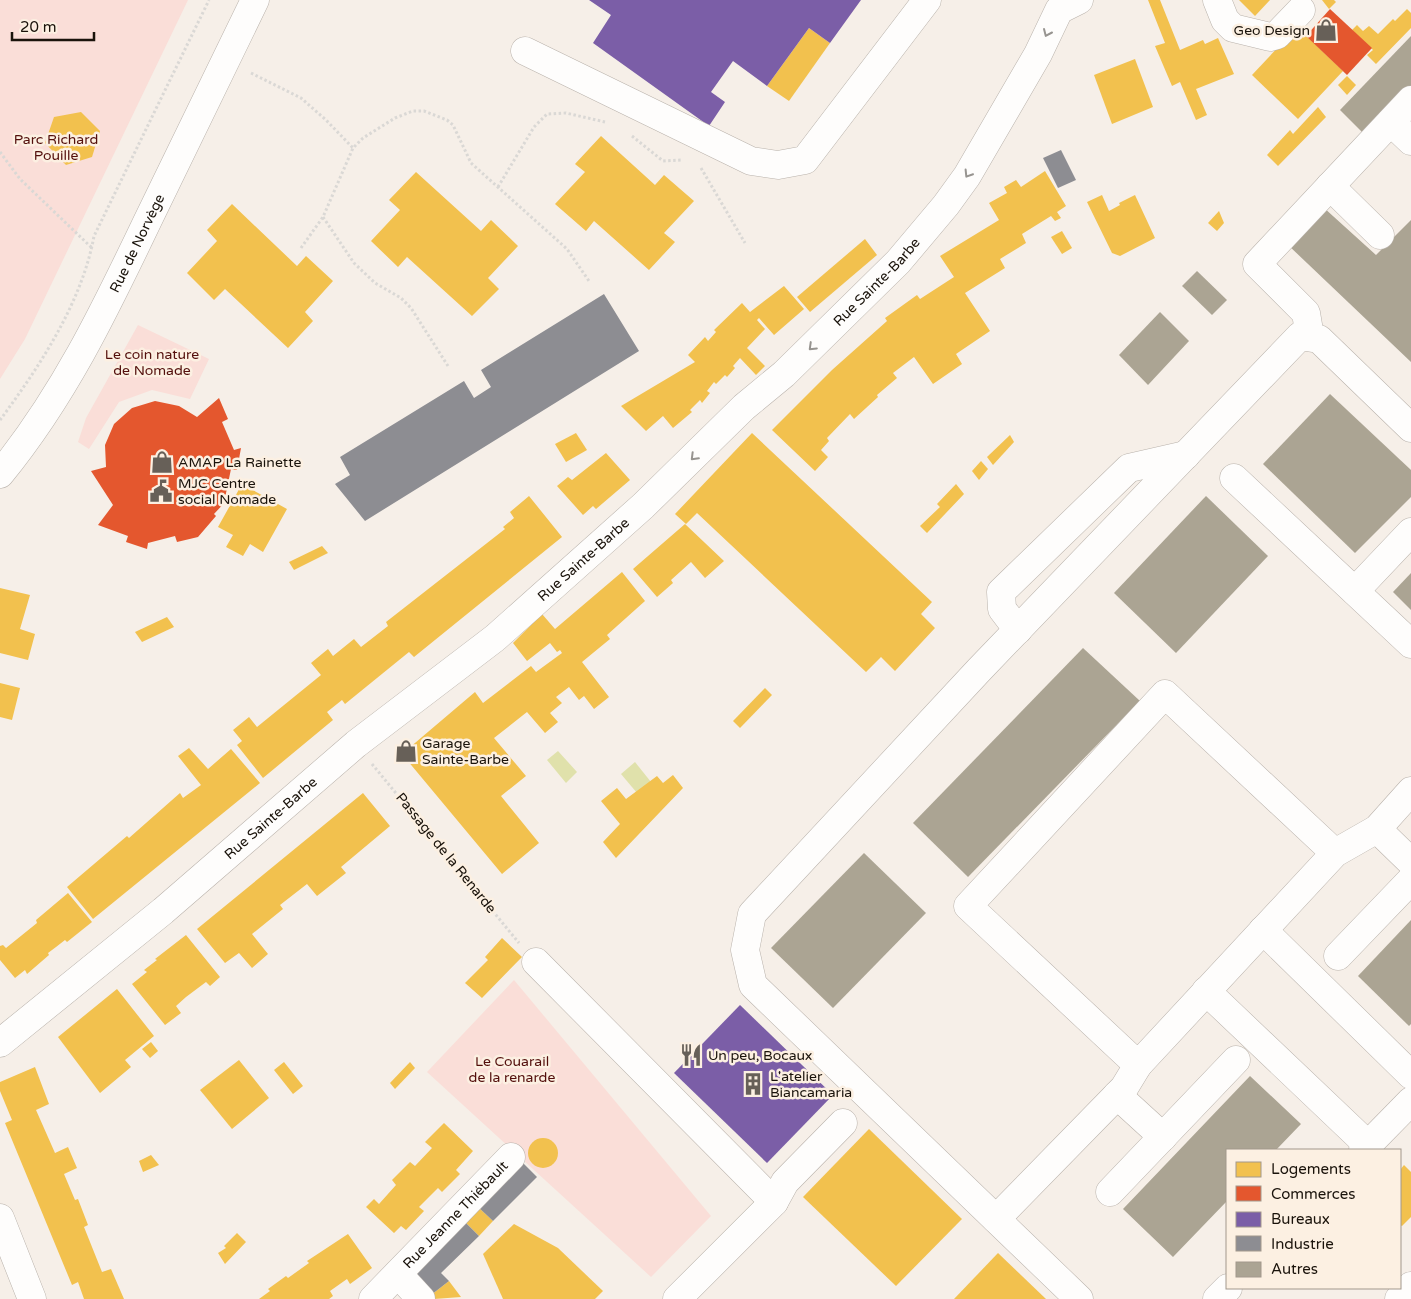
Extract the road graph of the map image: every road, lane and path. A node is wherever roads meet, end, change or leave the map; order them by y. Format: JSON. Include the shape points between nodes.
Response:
{"nodes":[{"id":1,"x":209,"y":0,"type":"edge"},
{"id":2,"x":255,"y":0,"type":"edge"},
{"id":3,"x":927,"y":0,"type":"edge"},
{"id":4,"x":1080,"y":0,"type":"edge"},
{"id":5,"x":1217,"y":0,"type":"edge"},
{"id":6,"x":1301,"y":10,"type":"dead end"},
{"id":7,"x":525,"y":51,"type":"dead end"},
{"id":8,"x":225,"y":61,"type":"junction"},
{"id":9,"x":1411,"y":100,"type":"edge"},
{"id":10,"x":1390,"y":122,"type":"junction"},
{"id":11,"x":612,"y":124,"type":"dead end"},
{"id":12,"x":627,"y":131,"type":"dead end"},
{"id":13,"x":1411,"y":141,"type":"edge"},
{"id":14,"x":353,"y":148,"type":"junction"},
{"id":15,"x":0,"y":152,"type":"edge"},
{"id":16,"x":686,"y":160,"type":"dead end"},
{"id":17,"x":695,"y":164,"type":"dead end"},
{"id":18,"x":1330,"y":186,"type":"junction"},
{"id":19,"x":498,"y":187,"type":"junction"},
{"id":20,"x":323,"y":217,"type":"junction"},
{"id":21,"x":1380,"y":235,"type":"dead end"},
{"id":22,"x":745,"y":243,"type":"dead end"},
{"id":23,"x":92,"y":248,"type":"junction"},
{"id":24,"x":301,"y":248,"type":"dead end"},
{"id":25,"x":589,"y":280,"type":"dead end"},
{"id":26,"x":1310,"y":337,"type":"junction"},
{"id":27,"x":448,"y":366,"type":"dead end"},
{"id":28,"x":0,"y":420,"type":"edge"},
{"id":29,"x":1411,"y":428,"type":"edge"},
{"id":30,"x":1186,"y":455,"type":"junction"},
{"id":31,"x":0,"y":474,"type":"edge"},
{"id":32,"x":1234,"y":478,"type":"dead end"},
{"id":33,"x":1411,"y":532,"type":"edge"},
{"id":34,"x":1355,"y":591,"type":"junction"},
{"id":35,"x":1018,"y":630,"type":"junction"},
{"id":36,"x":1411,"y":644,"type":"edge"},
{"id":37,"x":356,"y":744,"type":"junction"},
{"id":38,"x":1411,"y":792,"type":"edge"},
{"id":39,"x":1377,"y":829,"type":"junction"},
{"id":40,"x":1335,"y":853,"type":"junction"},
{"id":41,"x":1411,"y":862,"type":"edge"},
{"id":42,"x":1411,"y":880,"type":"edge"},
{"id":43,"x":1263,"y":930,"type":"junction"},
{"id":44,"x":1338,"y":956,"type":"dead end"},
{"id":45,"x":536,"y":962,"type":"joint"},
{"id":46,"x":1206,"y":991,"type":"junction"},
{"id":47,"x":0,"y":1043,"type":"edge"},
{"id":48,"x":1236,"y":1060,"type":"dead end"},
{"id":49,"x":1138,"y":1065,"type":"junction"},
{"id":50,"x":1411,"y":1075,"type":"edge"},
{"id":51,"x":1117,"y":1095,"type":"junction"},
{"id":52,"x":1406,"y":1116,"type":"edge"},
{"id":53,"x":843,"y":1123,"type":"dead end"},
{"id":54,"x":1163,"y":1137,"type":"junction"},
{"id":55,"x":1365,"y":1148,"type":"edge"},
{"id":56,"x":511,"y":1157,"type":"dead end"},
{"id":57,"x":1110,"y":1192,"type":"dead end"},
{"id":58,"x":774,"y":1202,"type":"junction"},
{"id":59,"x":0,"y":1218,"type":"edge"},
{"id":60,"x":996,"y":1219,"type":"junction"},
{"id":61,"x":398,"y":1274,"type":"junction"},
{"id":62,"x":1411,"y":1286,"type":"edge"},
{"id":63,"x":1227,"y":1289,"type":"edge"},
{"id":64,"x":32,"y":1299,"type":"edge"},
{"id":65,"x":373,"y":1299,"type":"edge"},
{"id":66,"x":421,"y":1299,"type":"edge"},
{"id":67,"x":677,"y":1299,"type":"edge"},
{"id":68,"x":1079,"y":1299,"type":"edge"},
{"id":69,"x":1217,"y":1299,"type":"edge"},
{"id":70,"x":1399,"y":1299,"type":"edge"}],
"edges":[{"from":1,"to":23,"type":"path","via":[[94,236]]},
{"from":2,"to":8,"type":"street","name":"Rue de Norvège"},
{"from":3,"to":7,"type":"street","via":[[805,160],[778,165],[752,161]]},
{"from":4,"to":37,"type":"street","name":"Rue Sainte-Barbe","one_way":true,"via":[[1059,10],[1038,54],[967,176],[898,262],[643,506],[495,638]]},
{"from":5,"to":6,"type":"street","via":[[1224,20],[1233,28],[1270,37],[1277,35]]},
{"from":8,"to":14,"type":"path","via":[[301,98]]},
{"from":8,"to":31,"type":"street","name":"Rue de Norvège","via":[[88,344],[52,404]]},
{"from":9,"to":10,"type":"street"},
{"from":10,"to":13,"type":"street"},
{"from":10,"to":18,"type":"street"},
{"from":11,"to":19,"type":"path","via":[[566,113],[547,114],[534,127]]},
{"from":12,"to":16,"type":"path","via":[[663,161]]},
{"from":14,"to":19,"type":"path","via":[[362,138],[395,118],[413,111],[424,111],[453,125],[471,163]]},
{"from":14,"to":20,"type":"path"},
{"from":15,"to":23,"type":"path","via":[[20,179]]},
{"from":17,"to":22,"type":"path","via":[[706,176]]},
{"from":18,"to":21,"type":"street"},
{"from":18,"to":26,"type":"street","via":[[1257,264],[1306,313]]},
{"from":19,"to":25,"type":"path","via":[[567,250]]},
{"from":20,"to":24,"type":"path"},
{"from":20,"to":27,"type":"path","via":[[354,263],[375,283],[412,308]]},
{"from":23,"to":28,"type":"path","via":[[90,261],[61,324],[24,388]]},
{"from":26,"to":29,"type":"street","via":[[1319,339]]},
{"from":26,"to":30,"type":"street","via":[[1300,336]]},
{"from":30,"to":35,"type":"street"},
{"from":30,"to":35,"type":"street","via":[[1129,468],[1001,592],[1002,610]]},
{"from":32,"to":34,"type":"street"},
{"from":33,"to":34,"type":"street"},
{"from":34,"to":36,"type":"street"},
{"from":35,"to":60,"type":"street","via":[[752,914],[745,950],[753,985]]},
{"from":37,"to":45,"type":"path","name":"Passage de la Renarde"},
{"from":37,"to":47,"type":"street","name":"Rue Sainte-Barbe","via":[[163,911]]},
{"from":38,"to":39,"type":"street"},
{"from":39,"to":40,"type":"street"},
{"from":39,"to":41,"type":"street"},
{"from":40,"to":43,"type":"street"},
{"from":40,"to":49,"type":"street","via":[[1165,694],[1151,708],[968,906]]},
{"from":42,"to":44,"type":"street"},
{"from":43,"to":46,"type":"street"},
{"from":43,"to":50,"type":"street"},
{"from":45,"to":58,"type":"street"},
{"from":46,"to":49,"type":"street"},
{"from":46,"to":55,"type":"street"},
{"from":48,"to":54,"type":"street"},
{"from":49,"to":51,"type":"street"},
{"from":51,"to":54,"type":"street"},
{"from":51,"to":60,"type":"street"},
{"from":52,"to":55,"type":"street"},
{"from":53,"to":58,"type":"street","via":[[785,1182]]},
{"from":54,"to":57,"type":"street"},
{"from":56,"to":61,"type":"street","name":"Rue Jeanne Thiébault"},
{"from":58,"to":67,"type":"street"},
{"from":59,"to":64,"type":"street"},
{"from":60,"to":68,"type":"street"},
{"from":61,"to":65,"type":"street","name":"Rue Jeanne Thiébault"},
{"from":61,"to":66,"type":"street","name":"Rue Jeanne Thiébault"},
{"from":62,"to":70,"type":"street"},
{"from":63,"to":69,"type":"street"}]}
